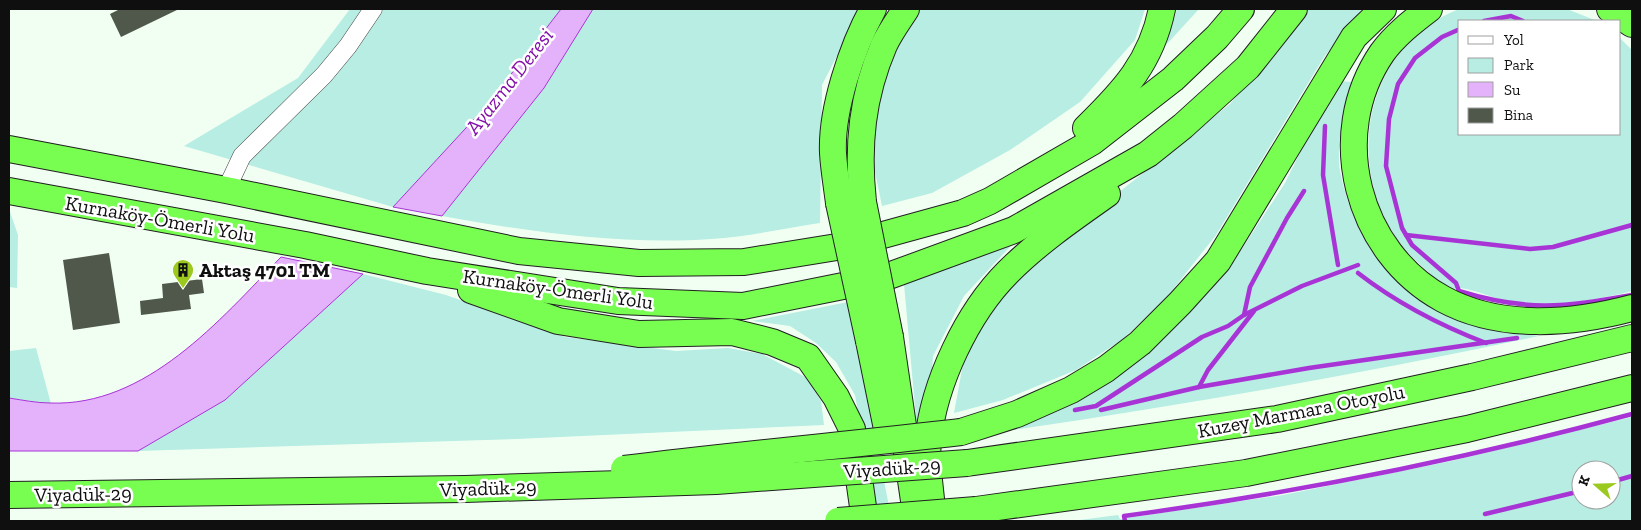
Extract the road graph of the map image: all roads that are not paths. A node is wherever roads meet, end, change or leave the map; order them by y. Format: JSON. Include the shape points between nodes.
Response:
{"nodes":[{"id":1,"x":372,"y":9,"type":"edge"},
{"id":2,"x":873,"y":9,"type":"edge"},
{"id":3,"x":906,"y":9,"type":"edge"},
{"id":4,"x":1162,"y":9,"type":"edge"},
{"id":5,"x":1241,"y":9,"type":"edge"},
{"id":6,"x":1294,"y":9,"type":"edge"},
{"id":7,"x":1383,"y":9,"type":"edge"},
{"id":8,"x":1429,"y":9,"type":"edge"},
{"id":9,"x":1610,"y":9,"type":"edge"},
{"id":10,"x":1632,"y":24,"type":"edge"},
{"id":11,"x":9,"y":149,"type":"edge"},
{"id":12,"x":1148,"y":154,"type":"junction"},
{"id":13,"x":226,"y":190,"type":"junction"},
{"id":14,"x":9,"y":191,"type":"edge"},
{"id":15,"x":990,"y":201,"type":"junction"},
{"id":16,"x":851,"y":203,"type":"junction"},
{"id":17,"x":426,"y":271,"type":"junction"},
{"id":18,"x":1632,"y":308,"type":"edge"},
{"id":19,"x":1632,"y":338,"type":"edge"},
{"id":20,"x":879,"y":339,"type":"junction"},
{"id":21,"x":1632,"y":388,"type":"edge"},
{"id":22,"x":966,"y":463,"type":"joint"},
{"id":23,"x":465,"y":489,"type":"junction"},
{"id":24,"x":9,"y":495,"type":"edge"},
{"id":25,"x":838,"y":521,"type":"edge"},
{"id":26,"x":865,"y":521,"type":"edge"},
{"id":27,"x":903,"y":521,"type":"edge"},
{"id":28,"x":917,"y":521,"type":"edge"},
{"id":29,"x":933,"y":521,"type":"edge"}],
"edges":[{"from":1,"to":13,"type":"street","via":[[324,75],[242,156]]},
{"from":2,"to":16,"type":"highway","via":[[854,52],[838,107],[833,152]]},
{"from":3,"to":16,"type":"highway","via":[[885,43],[864,102],[859,168]]},
{"from":4,"to":15,"type":"highway","via":[[1157,32],[1145,60],[1113,102],[1078,136]]},
{"from":5,"to":15,"type":"highway","name":"Kurnaköy-Ömerli Yolu","via":[[1173,79],[1092,142]]},
{"from":6,"to":12,"type":"highway","name":"Kurnaköy-Ömerli Yolu","via":[[1248,67]]},
{"from":7,"to":23,"type":"highway","bridge":true,"via":[[1354,37],[1218,260],[1140,343],[1071,390],[1017,414],[961,432],[729,456]]},
{"from":8,"to":18,"type":"highway","via":[[1406,27],[1382,53],[1364,91],[1355,128],[1353,156],[1356,182],[1369,220],[1396,260],[1444,299],[1488,315],[1520,321],[1562,320]]},
{"from":9,"to":10,"type":"highway"},
{"from":11,"to":13,"type":"highway","name":"Kurnaköy-Ömerli Yolu"},
{"from":12,"to":17,"type":"highway","name":"Kurnaköy-Ömerli Yolu","via":[[1004,234],[883,278],[744,306],[618,301]]},
{"from":12,"to":29,"type":"highway","via":[[1111,192],[1053,233],[1008,272],[967,325],[942,382],[928,442]]},
{"from":13,"to":15,"type":"highway","name":"Kurnaköy-Ömerli Yolu","via":[[519,251],[639,263],[744,262],[843,246],[963,213]]},
{"from":14,"to":17,"type":"highway","name":"Kurnaköy-Ömerli Yolu","via":[[305,245]]},
{"from":16,"to":20,"type":"highway","bridge":true},
{"from":17,"to":26,"type":"highway","via":[[558,322],[639,334],[732,332],[772,342],[808,357],[836,397],[852,429]]},
{"from":19,"to":22,"type":"highway","name":"Kuzey Marmara Otoyolu","via":[[1277,419]]},
{"from":20,"to":27,"type":"highway"},
{"from":20,"to":28,"type":"highway"},
{"from":21,"to":25,"type":"highway","bridge":true,"via":[[1476,426],[1246,473],[976,510]]},
{"from":22,"to":23,"type":"highway","name":"Viyadük-29","bridge":true,"via":[[716,481]]},
{"from":23,"to":24,"type":"highway","name":"Viyadük-29","bridge":true}]}
